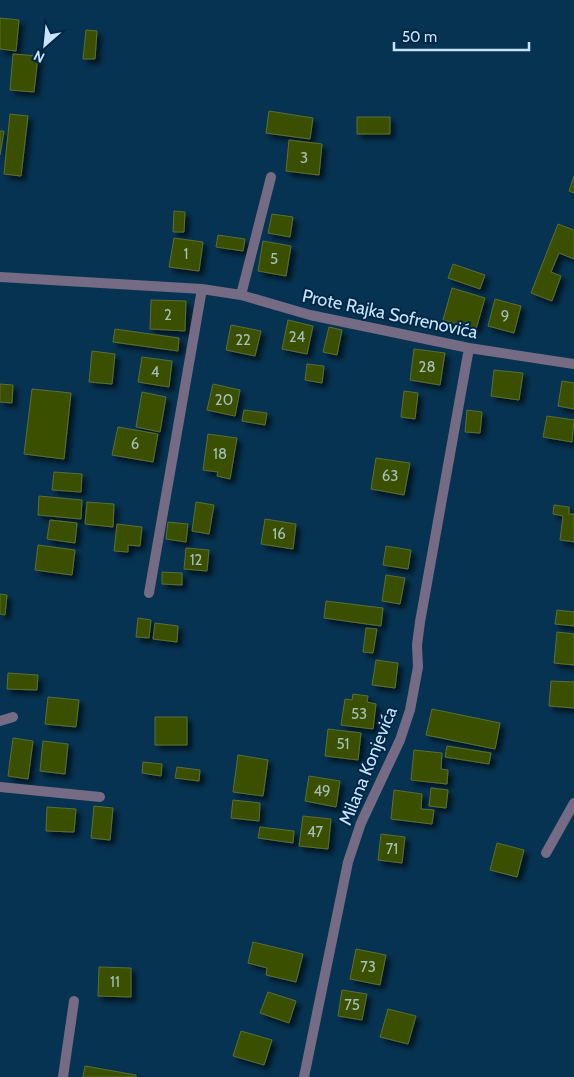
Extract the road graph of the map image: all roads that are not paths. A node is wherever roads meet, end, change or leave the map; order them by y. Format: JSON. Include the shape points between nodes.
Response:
{"nodes":[{"id":1,"x":271,"y":177,"type":"dead end"},
{"id":2,"x":0,"y":277,"type":"edge"},
{"id":3,"x":202,"y":289,"type":"junction"},
{"id":4,"x":241,"y":295,"type":"junction"},
{"id":5,"x":469,"y":348,"type":"junction"},
{"id":6,"x":573,"y":362,"type":"edge"},
{"id":7,"x":149,"y":593,"type":"dead end"},
{"id":8,"x":13,"y":717,"type":"dead end"},
{"id":9,"x":0,"y":721,"type":"edge"},
{"id":10,"x":0,"y":787,"type":"edge"},
{"id":11,"x":100,"y":797,"type":"dead end"},
{"id":12,"x":574,"y":802,"type":"edge"},
{"id":13,"x":546,"y":854,"type":"dead end"},
{"id":14,"x":74,"y":1001,"type":"dead end"},
{"id":15,"x":63,"y":1077,"type":"edge"},
{"id":16,"x":304,"y":1077,"type":"edge"}],
"edges":[{"from":1,"to":4,"type":"street"},
{"from":2,"to":3,"type":"street","name":"Prote Rajka Sofrenovića"},
{"from":3,"to":4,"type":"street","name":"Prote Rajka Sofrenovića"},
{"from":3,"to":7,"type":"street"},
{"from":4,"to":5,"type":"street","name":"Prote Rajka Sofrenovića","via":[[310,315]]},
{"from":5,"to":6,"type":"street","name":"Prote Rajka Sofrenovića"},
{"from":5,"to":16,"type":"street","name":"Milana Konjevića","via":[[420,622],[418,666],[410,710],[400,740],[361,823],[348,862]]},
{"from":8,"to":9,"type":"street"},
{"from":10,"to":11,"type":"street"},
{"from":12,"to":13,"type":"street"},
{"from":14,"to":15,"type":"street"}]}
